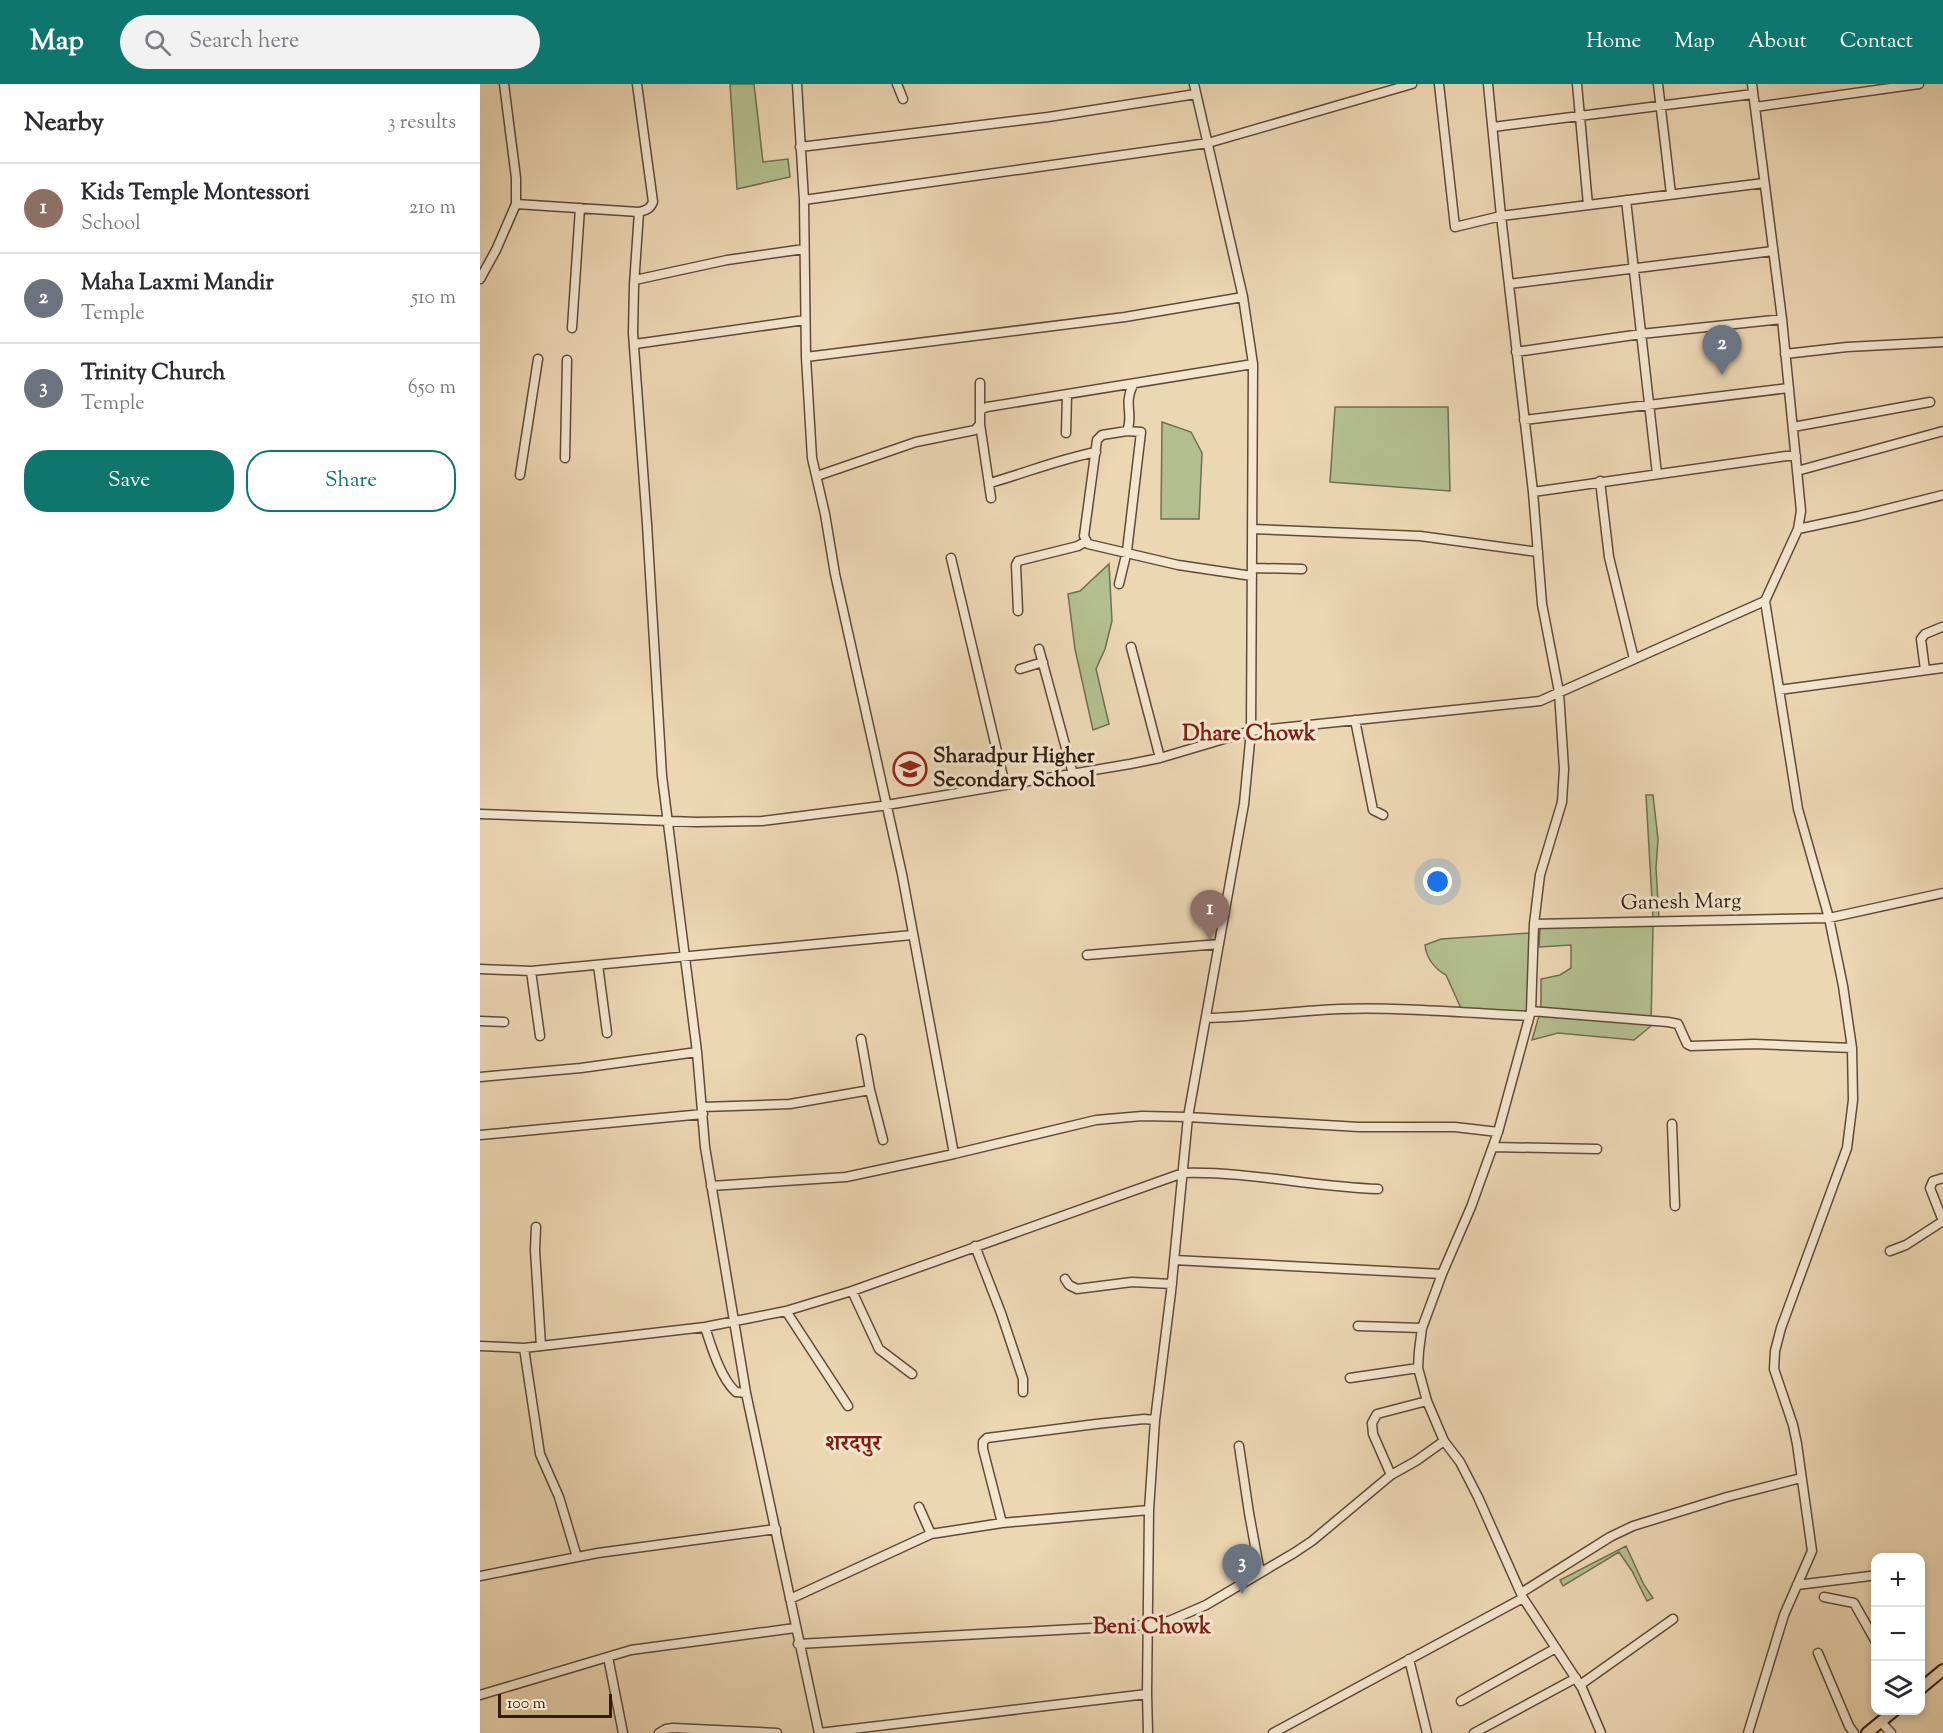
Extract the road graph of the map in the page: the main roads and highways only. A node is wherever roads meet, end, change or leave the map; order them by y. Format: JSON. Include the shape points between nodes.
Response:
{"nodes":[{"id":1,"x":1943,"y":1670,"type":"edge"},
{"id":2,"x":1925,"y":1685,"type":"edge"},
{"id":3,"x":1889,"y":1715,"type":"edge"},
{"id":4,"x":1867,"y":1733,"type":"edge"}],
"edges":[{"from":1,"to":2,"type":"main road"},
{"from":3,"to":4,"type":"main road"}]}
